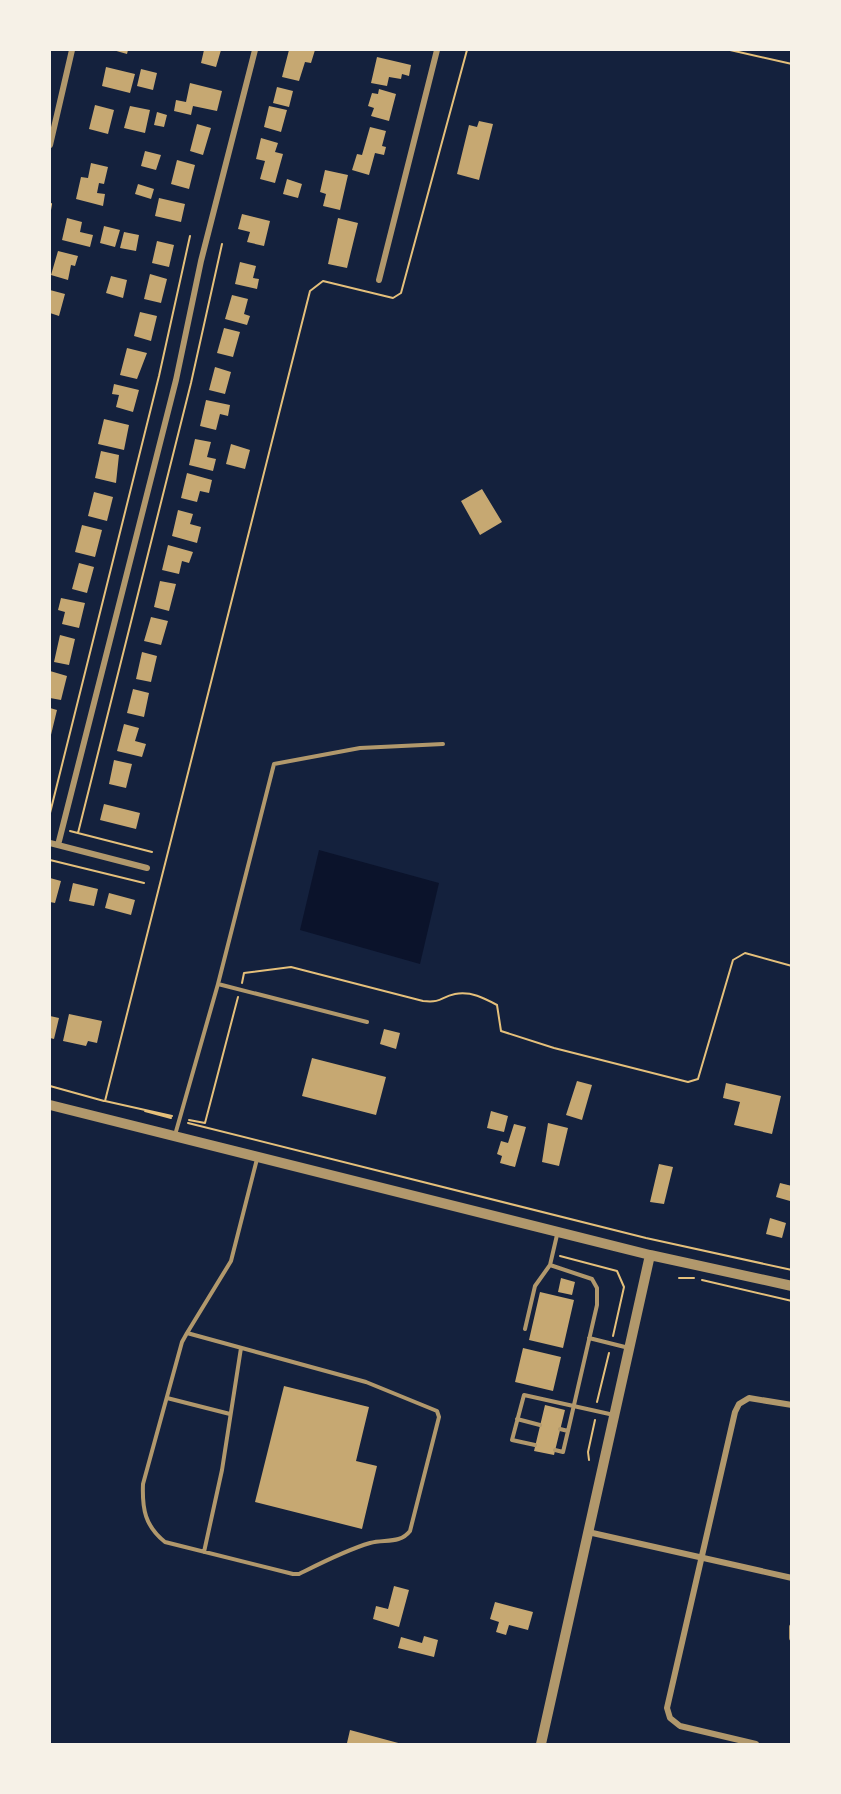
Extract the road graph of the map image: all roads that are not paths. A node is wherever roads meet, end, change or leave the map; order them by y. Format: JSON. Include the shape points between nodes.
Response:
{"nodes":[{"id":1,"x":72,"y":50,"type":"edge"},
{"id":2,"x":255,"y":50,"type":"edge"},
{"id":3,"x":437,"y":50,"type":"edge"},
{"id":4,"x":50,"y":145,"type":"edge"},
{"id":5,"x":379,"y":280,"type":"dead end"},
{"id":6,"x":443,"y":744,"type":"dead end"},
{"id":7,"x":50,"y":843,"type":"edge"},
{"id":8,"x":58,"y":845,"type":"junction"},
{"id":9,"x":147,"y":868,"type":"dead end"},
{"id":10,"x":218,"y":984,"type":"junction"},
{"id":11,"x":367,"y":1022,"type":"dead end"},
{"id":12,"x":50,"y":1105,"type":"edge"},
{"id":13,"x":175,"y":1136,"type":"junction"},
{"id":14,"x":258,"y":1156,"type":"junction"},
{"id":15,"x":558,"y":1231,"type":"junction"},
{"id":16,"x":650,"y":1255,"type":"junction"},
{"id":17,"x":550,"y":1265,"type":"junction"},
{"id":18,"x":792,"y":1286,"type":"edge"},
{"id":19,"x":525,"y":1329,"type":"dead end"},
{"id":20,"x":187,"y":1334,"type":"junction"},
{"id":21,"x":589,"y":1338,"type":"junction"},
{"id":22,"x":241,"y":1348,"type":"junction"},
{"id":23,"x":629,"y":1348,"type":"junction"},
{"id":24,"x":167,"y":1398,"type":"junction"},
{"id":25,"x":792,"y":1405,"type":"edge"},
{"id":26,"x":573,"y":1406,"type":"junction"},
{"id":27,"x":230,"y":1414,"type":"junction"},
{"id":28,"x":615,"y":1415,"type":"junction"},
{"id":29,"x":518,"y":1419,"type":"junction"},
{"id":30,"x":540,"y":1425,"type":"dead end"},
{"id":31,"x":560,"y":1429,"type":"dead end"},
{"id":32,"x":568,"y":1431,"type":"junction"},
{"id":33,"x":535,"y":1445,"type":"dead end"},
{"id":34,"x":555,"y":1449,"type":"dead end"},
{"id":35,"x":588,"y":1532,"type":"junction"},
{"id":36,"x":204,"y":1552,"type":"junction"},
{"id":37,"x":701,"y":1558,"type":"junction"},
{"id":38,"x":792,"y":1578,"type":"edge"},
{"id":39,"x":792,"y":1627,"type":"edge"},
{"id":40,"x":792,"y":1638,"type":"edge"},
{"id":41,"x":541,"y":1744,"type":"edge"},
{"id":42,"x":756,"y":1744,"type":"edge"}],
"edges":[{"from":1,"to":4,"type":"street"},
{"from":2,"to":8,"type":"street"},
{"from":3,"to":5,"type":"street"},
{"from":6,"to":10,"type":"lane","via":[[360,748],[274,764]]},
{"from":7,"to":8,"type":"street"},
{"from":8,"to":9,"type":"street"},
{"from":10,"to":11,"type":"lane"},
{"from":10,"to":13,"type":"lane"},
{"from":12,"to":13,"type":"street"},
{"from":13,"to":14,"type":"street"},
{"from":14,"to":15,"type":"street"},
{"from":14,"to":20,"type":"lane","via":[[231,1261]]},
{"from":15,"to":16,"type":"street"},
{"from":15,"to":17,"type":"lane"},
{"from":16,"to":18,"type":"street"},
{"from":16,"to":23,"type":"street"},
{"from":17,"to":19,"type":"lane","via":[[535,1286]]},
{"from":17,"to":21,"type":"lane","via":[[592,1280],[597,1288]]},
{"from":20,"to":22,"type":"lane"},
{"from":20,"to":24,"type":"lane"},
{"from":21,"to":23,"type":"lane"},
{"from":21,"to":26,"type":"lane"},
{"from":22,"to":27,"type":"lane"},
{"from":22,"to":36,"type":"lane","via":[[366,1382],[437,1411],[439,1417],[410,1531],[400,1539],[370,1543],[299,1574]]},
{"from":23,"to":28,"type":"street"},
{"from":24,"to":27,"type":"lane"},
{"from":24,"to":36,"type":"lane","via":[[143,1484],[146,1520],[154,1534],[165,1542]]},
{"from":25,"to":37,"type":"street","via":[[756,1397],[739,1404]]},
{"from":26,"to":28,"type":"lane"},
{"from":26,"to":29,"type":"lane","via":[[524,1395]]},
{"from":26,"to":32,"type":"lane"},
{"from":27,"to":36,"type":"lane"},
{"from":28,"to":35,"type":"street"},
{"from":29,"to":30,"type":"lane"},
{"from":29,"to":33,"type":"lane","via":[[512,1440]]},
{"from":31,"to":32,"type":"lane"},
{"from":32,"to":34,"type":"lane","via":[[563,1452]]},
{"from":35,"to":37,"type":"street"},
{"from":35,"to":41,"type":"street"},
{"from":37,"to":38,"type":"street"},
{"from":37,"to":42,"type":"street","via":[[668,1714],[680,1726]]},
{"from":39,"to":40,"type":"street"}]}
